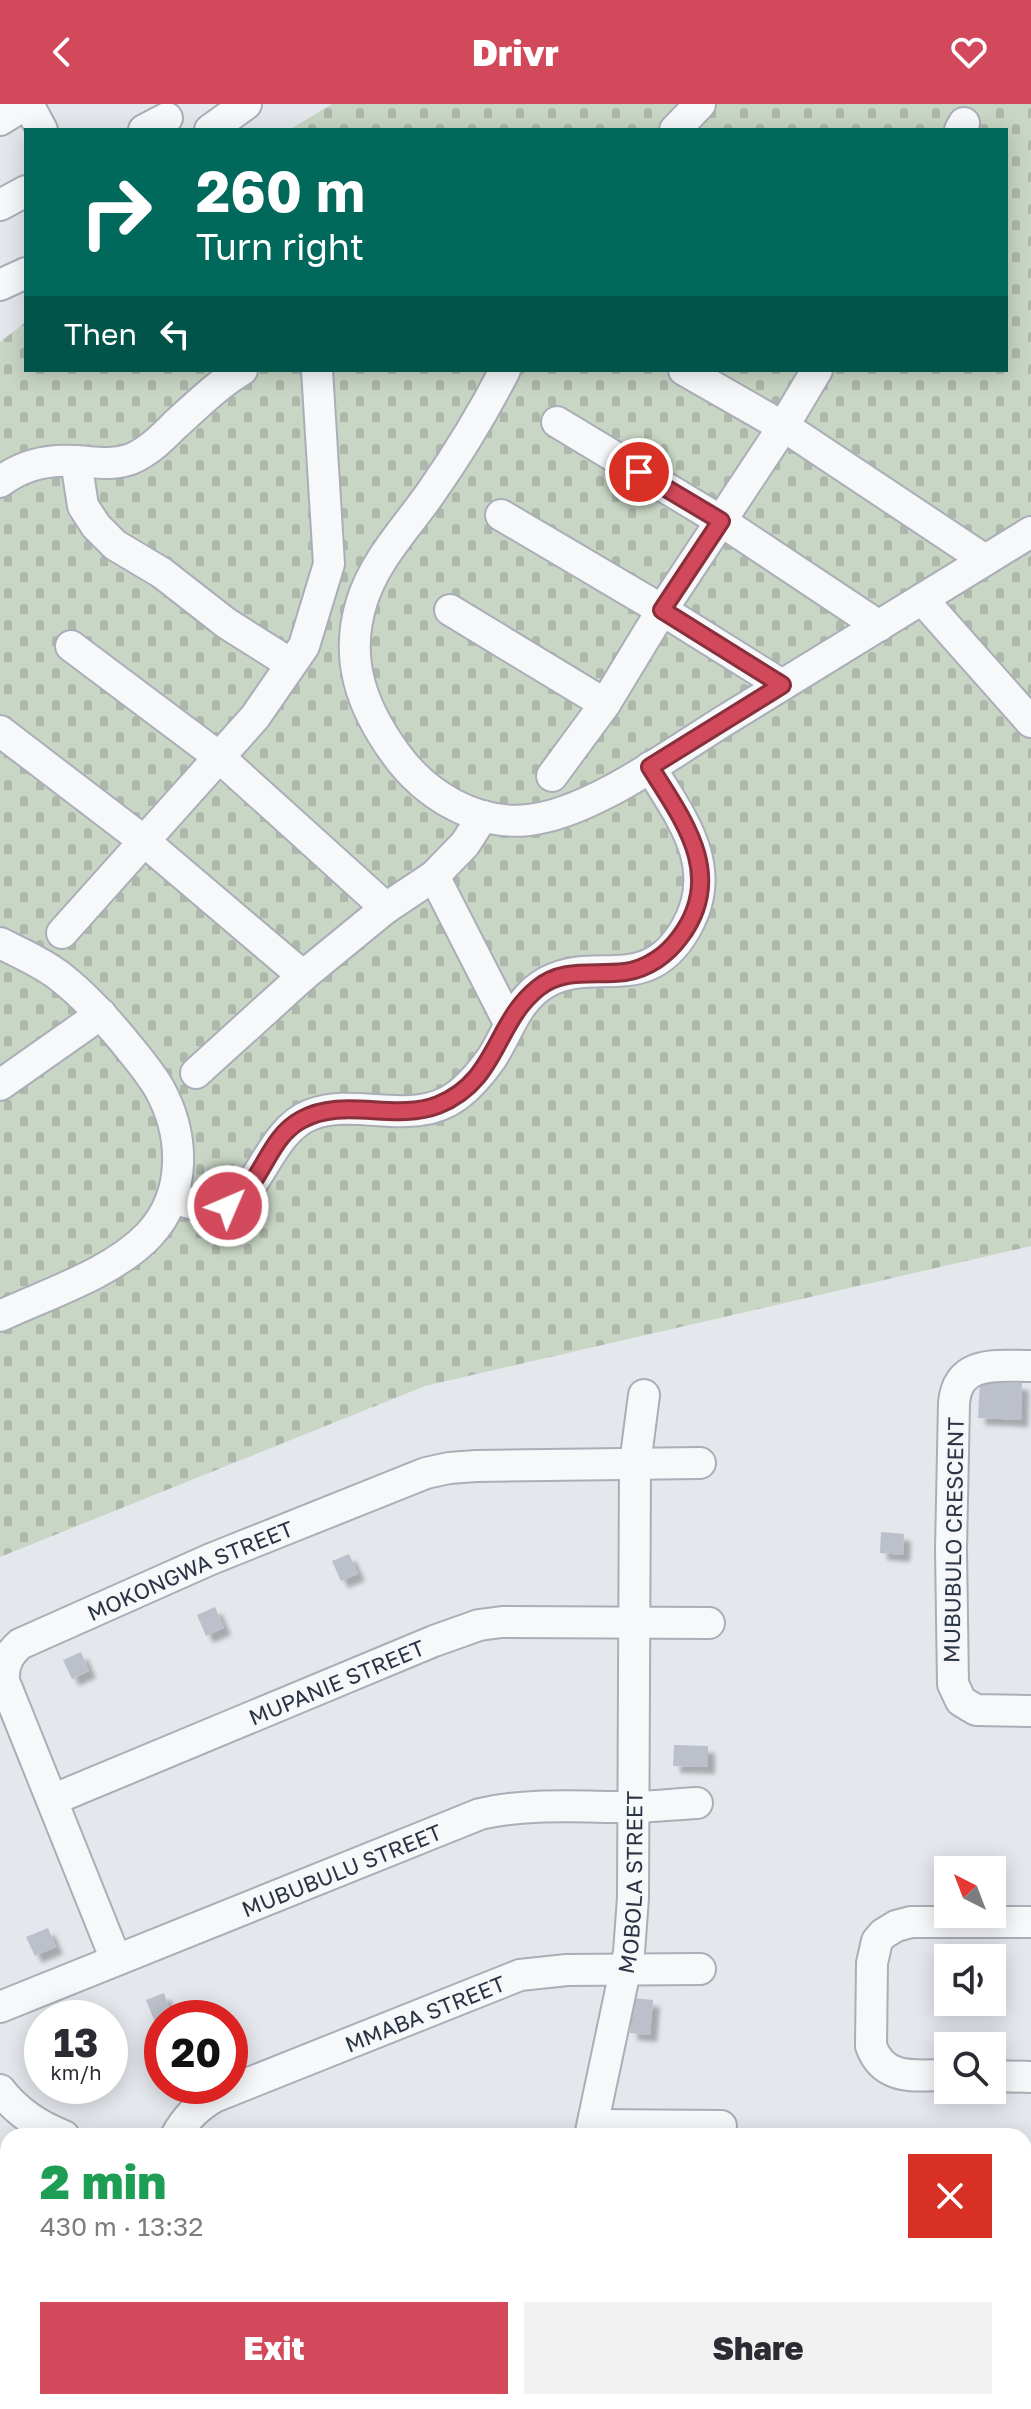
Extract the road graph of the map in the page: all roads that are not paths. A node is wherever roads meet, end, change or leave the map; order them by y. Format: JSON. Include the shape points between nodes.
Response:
{"nodes":[{"id":1,"x":27,"y":104,"type":"edge"},
{"id":2,"x":246,"y":104,"type":"edge"},
{"id":3,"x":700,"y":104,"type":"edge"},
{"id":4,"x":0,"y":120,"type":"edge"},
{"id":5,"x":41,"y":128,"type":"edge"},
{"id":6,"x":213,"y":128,"type":"edge"},
{"id":7,"x":677,"y":128,"type":"edge"},
{"id":8,"x":24,"y":192,"type":"edge"},
{"id":9,"x":0,"y":205,"type":"edge"},
{"id":10,"x":24,"y":274,"type":"edge"},
{"id":11,"x":0,"y":285,"type":"edge"},
{"id":12,"x":239,"y":372,"type":"edge"},
{"id":13,"x":317,"y":372,"type":"edge"},
{"id":14,"x":504,"y":372,"type":"edge"},
{"id":15,"x":687,"y":372,"type":"edge"},
{"id":16,"x":816,"y":372,"type":"edge"},
{"id":17,"x":557,"y":422,"type":"dead end"},
{"id":18,"x":783,"y":427,"type":"junction"},
{"id":19,"x":76,"y":461,"type":"junction"},
{"id":20,"x":0,"y":482,"type":"edge"},
{"id":21,"x":501,"y":515,"type":"dead end"},
{"id":22,"x":721,"y":521,"type":"junction"},
{"id":23,"x":1031,"y":532,"type":"edge"},
{"id":24,"x":985,"y":560,"type":"junction"},
{"id":25,"x":922,"y":599,"type":"junction"},
{"id":26,"x":450,"y":610,"type":"dead end"},
{"id":27,"x":662,"y":610,"type":"junction"},
{"id":28,"x":879,"y":626,"type":"junction"},
{"id":29,"x":71,"y":646,"type":"dead end"},
{"id":30,"x":291,"y":664,"type":"junction"},
{"id":31,"x":782,"y":685,"type":"junction"},
{"id":32,"x":605,"y":704,"type":"junction"},
{"id":33,"x":1029,"y":717,"type":"edge"},
{"id":34,"x":0,"y":731,"type":"edge"},
{"id":35,"x":219,"y":757,"type":"junction"},
{"id":36,"x":650,"y":767,"type":"junction"},
{"id":37,"x":552,"y":776,"type":"dead end"},
{"id":38,"x":483,"y":816,"type":"junction"},
{"id":39,"x":144,"y":841,"type":"junction"},
{"id":40,"x":434,"y":876,"type":"junction"},
{"id":41,"x":386,"y":908,"type":"junction"},
{"id":42,"x":62,"y":933,"type":"dead end"},
{"id":43,"x":0,"y":943,"type":"edge"},
{"id":44,"x":303,"y":976,"type":"junction"},
{"id":45,"x":101,"y":1014,"type":"junction"},
{"id":46,"x":509,"y":1023,"type":"junction"},
{"id":47,"x":196,"y":1073,"type":"dead end"},
{"id":48,"x":0,"y":1085,"type":"edge"},
{"id":49,"x":172,"y":1198,"type":"junction"},
{"id":50,"x":0,"y":1316,"type":"edge"},
{"id":51,"x":1031,"y":1366,"type":"edge"},
{"id":52,"x":644,"y":1395,"type":"dead end"},
{"id":53,"x":700,"y":1463,"type":"dead end"},
{"id":54,"x":635,"y":1464,"type":"junction"},
{"id":55,"x":633,"y":1623,"type":"junction"},
{"id":56,"x":709,"y":1623,"type":"dead end"},
{"id":57,"x":1031,"y":1711,"type":"edge"},
{"id":58,"x":52,"y":1800,"type":"junction"},
{"id":59,"x":697,"y":1803,"type":"dead end"},
{"id":60,"x":634,"y":1807,"type":"junction"},
{"id":61,"x":1031,"y":1922,"type":"edge"},
{"id":62,"x":116,"y":1960,"type":"junction"},
{"id":63,"x":700,"y":1969,"type":"dead end"},
{"id":64,"x":625,"y":1971,"type":"junction"},
{"id":65,"x":0,"y":2007,"type":"edge"},
{"id":66,"x":934,"y":2074,"type":"edge"},
{"id":67,"x":1006,"y":2076,"type":"edge"},
{"id":68,"x":1031,"y":2077,"type":"edge"},
{"id":69,"x":0,"y":2090,"type":"edge"},
{"id":70,"x":721,"y":2126,"type":"dead end"},
{"id":71,"x":49,"y":2128,"type":"edge"},
{"id":72,"x":181,"y":2128,"type":"edge"},
{"id":73,"x":591,"y":2128,"type":"edge"},
{"id":74,"x":656,"y":2128,"type":"edge"}],
"edges":[{"from":1,"to":4,"type":"street"},
{"from":1,"to":5,"type":"street"},
{"from":2,"to":6,"type":"street"},
{"from":3,"to":7,"type":"street"},
{"from":8,"to":9,"type":"street"},
{"from":10,"to":11,"type":"street"},
{"from":12,"to":19,"type":"street","via":[[131,459]]},
{"from":13,"to":30,"type":"street","via":[[329,564],[304,646]]},
{"from":14,"to":38,"type":"street","via":[[466,441],[377,568],[362,599],[354,652],[365,702],[396,754],[442,799]]},
{"from":15,"to":18,"type":"street"},
{"from":16,"to":18,"type":"street"},
{"from":17,"to":22,"type":"street"},
{"from":18,"to":22,"type":"street"},
{"from":18,"to":24,"type":"street"},
{"from":19,"to":20,"type":"street","via":[[31,465]]},
{"from":19,"to":30,"type":"street","via":[[83,506],[115,545]]},
{"from":21,"to":27,"type":"street"},
{"from":22,"to":27,"type":"street"},
{"from":22,"to":28,"type":"street"},
{"from":23,"to":24,"type":"street"},
{"from":24,"to":25,"type":"street"},
{"from":25,"to":28,"type":"street"},
{"from":25,"to":33,"type":"street"},
{"from":26,"to":32,"type":"street"},
{"from":27,"to":31,"type":"street"},
{"from":27,"to":32,"type":"street"},
{"from":28,"to":31,"type":"street"},
{"from":29,"to":35,"type":"street"},
{"from":30,"to":35,"type":"street"},
{"from":31,"to":36,"type":"street"},
{"from":32,"to":37,"type":"street"},
{"from":34,"to":39,"type":"street"},
{"from":35,"to":39,"type":"street"},
{"from":35,"to":41,"type":"street"},
{"from":36,"to":38,"type":"street","via":[[556,815],[528,821]]},
{"from":36,"to":46,"type":"street","via":[[699,858],[699,895],[686,929],[652,963],[626,972],[560,975],[544,983]]},
{"from":38,"to":40,"type":"street"},
{"from":39,"to":42,"type":"street"},
{"from":39,"to":44,"type":"street"},
{"from":40,"to":41,"type":"street"},
{"from":40,"to":46,"type":"street"},
{"from":41,"to":44,"type":"street"},
{"from":43,"to":45,"type":"street","via":[[56,974]]},
{"from":44,"to":47,"type":"street"},
{"from":45,"to":48,"type":"street"},
{"from":45,"to":49,"type":"street","via":[[145,1067],[169,1107],[179,1159]]},
{"from":46,"to":49,"type":"street","via":[[491,1059],[454,1098],[420,1111],[336,1110],[312,1115],[281,1137],[239,1200],[219,1208]]},
{"from":49,"to":50,"type":"street","via":[[150,1233],[125,1255]]},
{"from":51,"to":57,"type":"street","name":"MUBUBULO CRESCENT","via":[[980,1368],[958,1385],[951,1674],[955,1693],[976,1710]]},
{"from":52,"to":54,"type":"street","name":"MOBOLA STREET"},
{"from":53,"to":54,"type":"street","name":"MOKONGWA STREET"},
{"from":54,"to":55,"type":"street","name":"MOBOLA STREET"},
{"from":54,"to":58,"type":"street","name":"MOKONGWA STREET","via":[[476,1466],[426,1473],[31,1637],[10,1653],[4,1681]]},
{"from":55,"to":56,"type":"street"},
{"from":55,"to":58,"type":"street","name":"MUPANIE STREET","via":[[479,1625]]},
{"from":55,"to":60,"type":"street","name":"MOBOLA STREET"},
{"from":58,"to":62,"type":"street","name":"MOKONGWA STREET"},
{"from":59,"to":60,"type":"street","name":"MUBUBULU STREET"},
{"from":60,"to":62,"type":"street","name":"MUBUBULU STREET","via":[[527,1807],[480,1814]]},
{"from":60,"to":64,"type":"street","name":"MOBOLA STREET"},
{"from":61,"to":66,"type":"street","via":[[911,1922],[889,1929],[877,1941],[872,1963],[874,2054],[893,2073]]},
{"from":62,"to":65,"type":"street","name":"MUBUBULU STREET"},
{"from":63,"to":64,"type":"street","name":"MMABA STREET"},
{"from":64,"to":72,"type":"street","name":"MMABA STREET","via":[[520,1975],[214,2097],[198,2106]]},
{"from":64,"to":73,"type":"street","name":"MOBOLA STREET"},
{"from":67,"to":68,"type":"street"},
{"from":69,"to":71,"type":"street","via":[[26,2116]]},
{"from":70,"to":74,"type":"street"}]}
